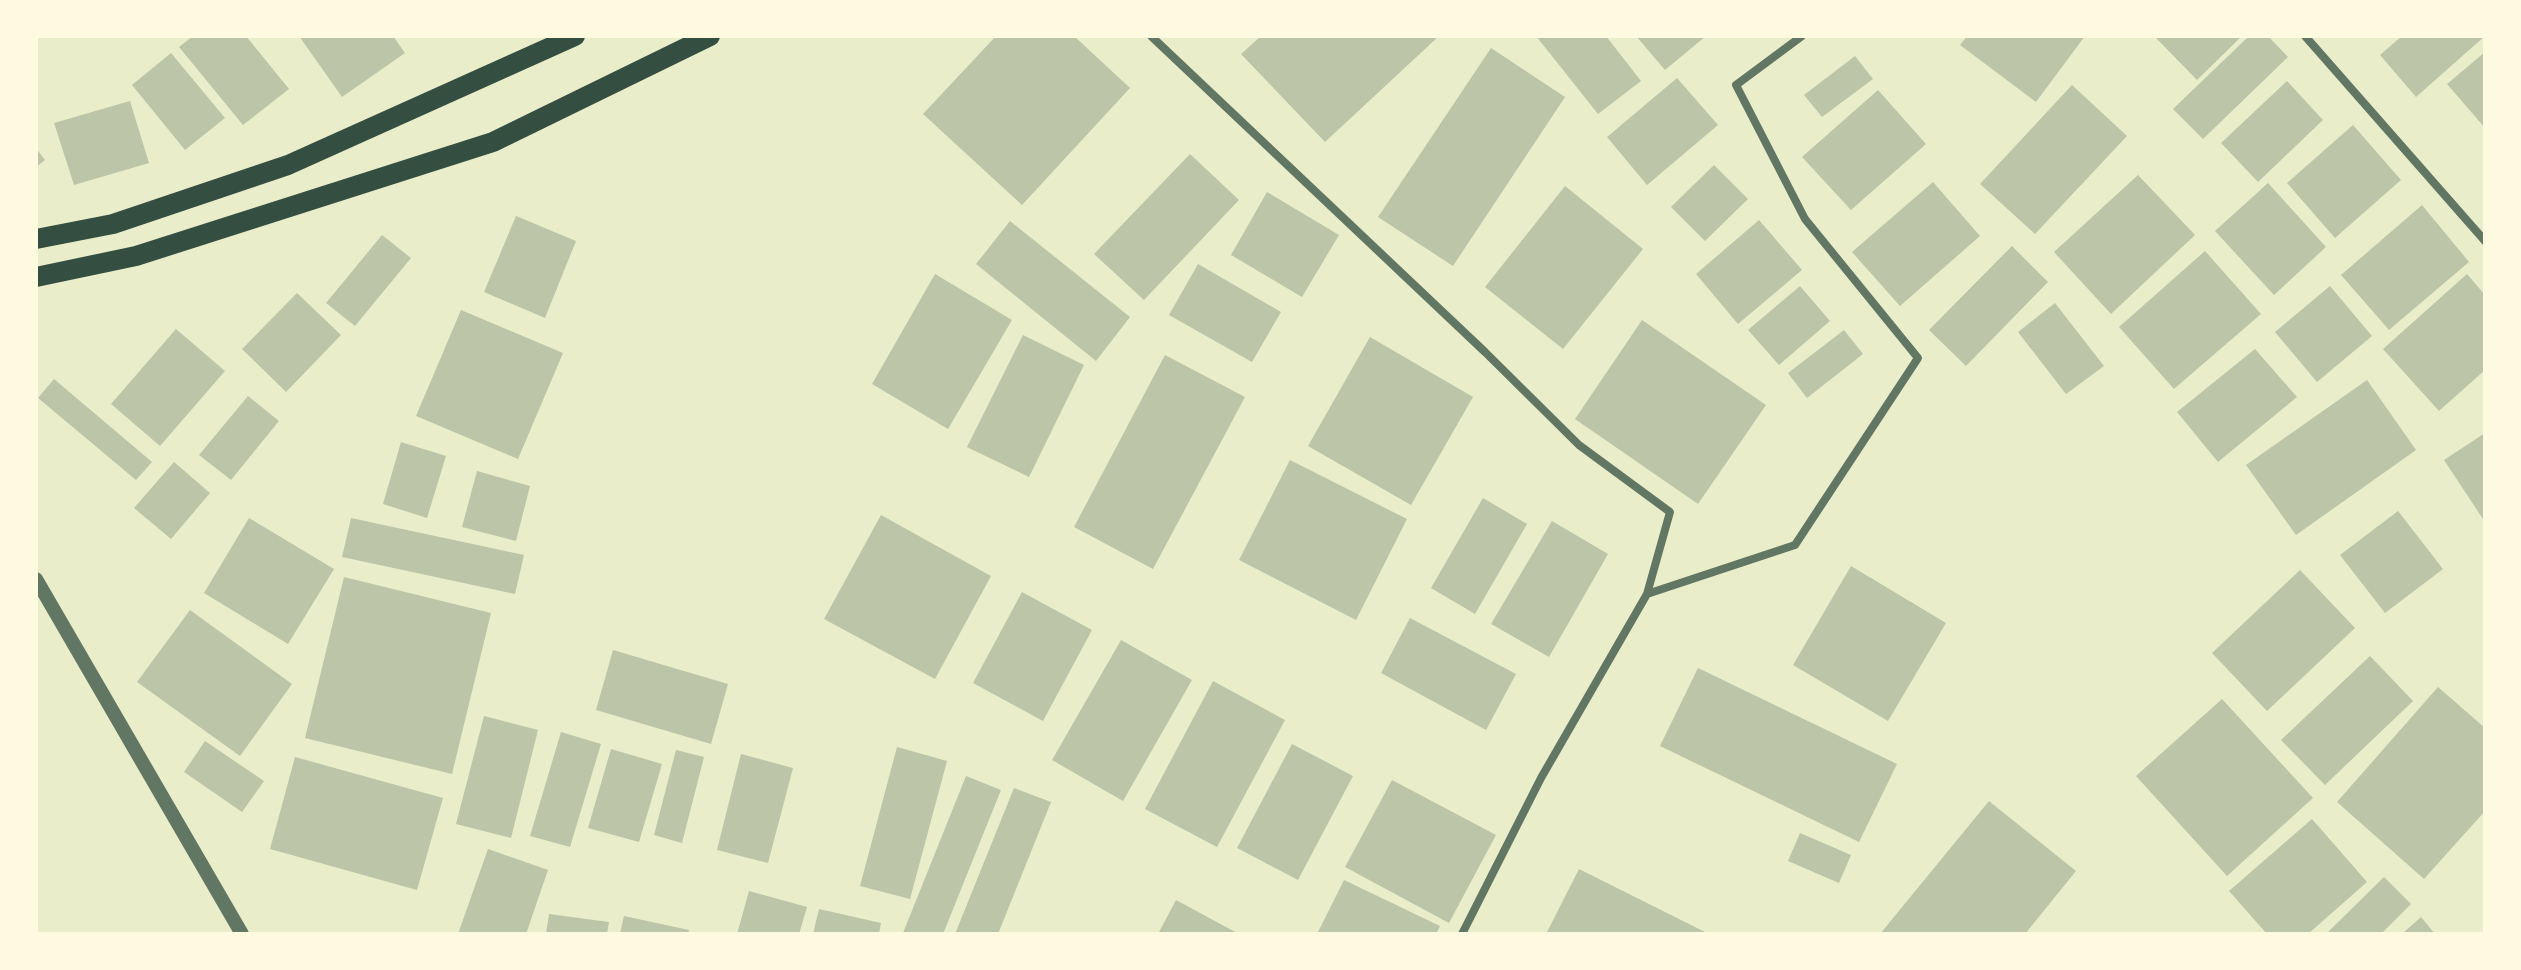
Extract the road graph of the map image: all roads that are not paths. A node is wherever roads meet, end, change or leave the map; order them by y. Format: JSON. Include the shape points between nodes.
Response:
{"nodes":[{"id":1,"x":575,"y":36,"type":"edge"},
{"id":2,"x":710,"y":36,"type":"edge"},
{"id":3,"x":1151,"y":36,"type":"edge"},
{"id":4,"x":1802,"y":36,"type":"edge"},
{"id":5,"x":2305,"y":36,"type":"edge"},
{"id":6,"x":36,"y":239,"type":"edge"},
{"id":7,"x":2485,"y":241,"type":"edge"},
{"id":8,"x":36,"y":277,"type":"edge"},
{"id":9,"x":36,"y":579,"type":"edge"},
{"id":10,"x":1647,"y":594,"type":"junction"},
{"id":11,"x":242,"y":934,"type":"edge"},
{"id":12,"x":1462,"y":934,"type":"edge"}],
"edges":[{"from":1,"to":6,"type":"main road","via":[[288,165],[113,224]]},
{"from":2,"to":8,"type":"main road","via":[[493,142],[136,256]]},
{"from":3,"to":10,"type":"street","via":[[1579,445],[1670,512]]},
{"from":4,"to":10,"type":"street","via":[[1736,85],[1805,219],[1918,358],[1795,545]]},
{"from":5,"to":7,"type":"street"},
{"from":9,"to":11,"type":"street"},
{"from":10,"to":12,"type":"street","via":[[1541,778]]}]}
